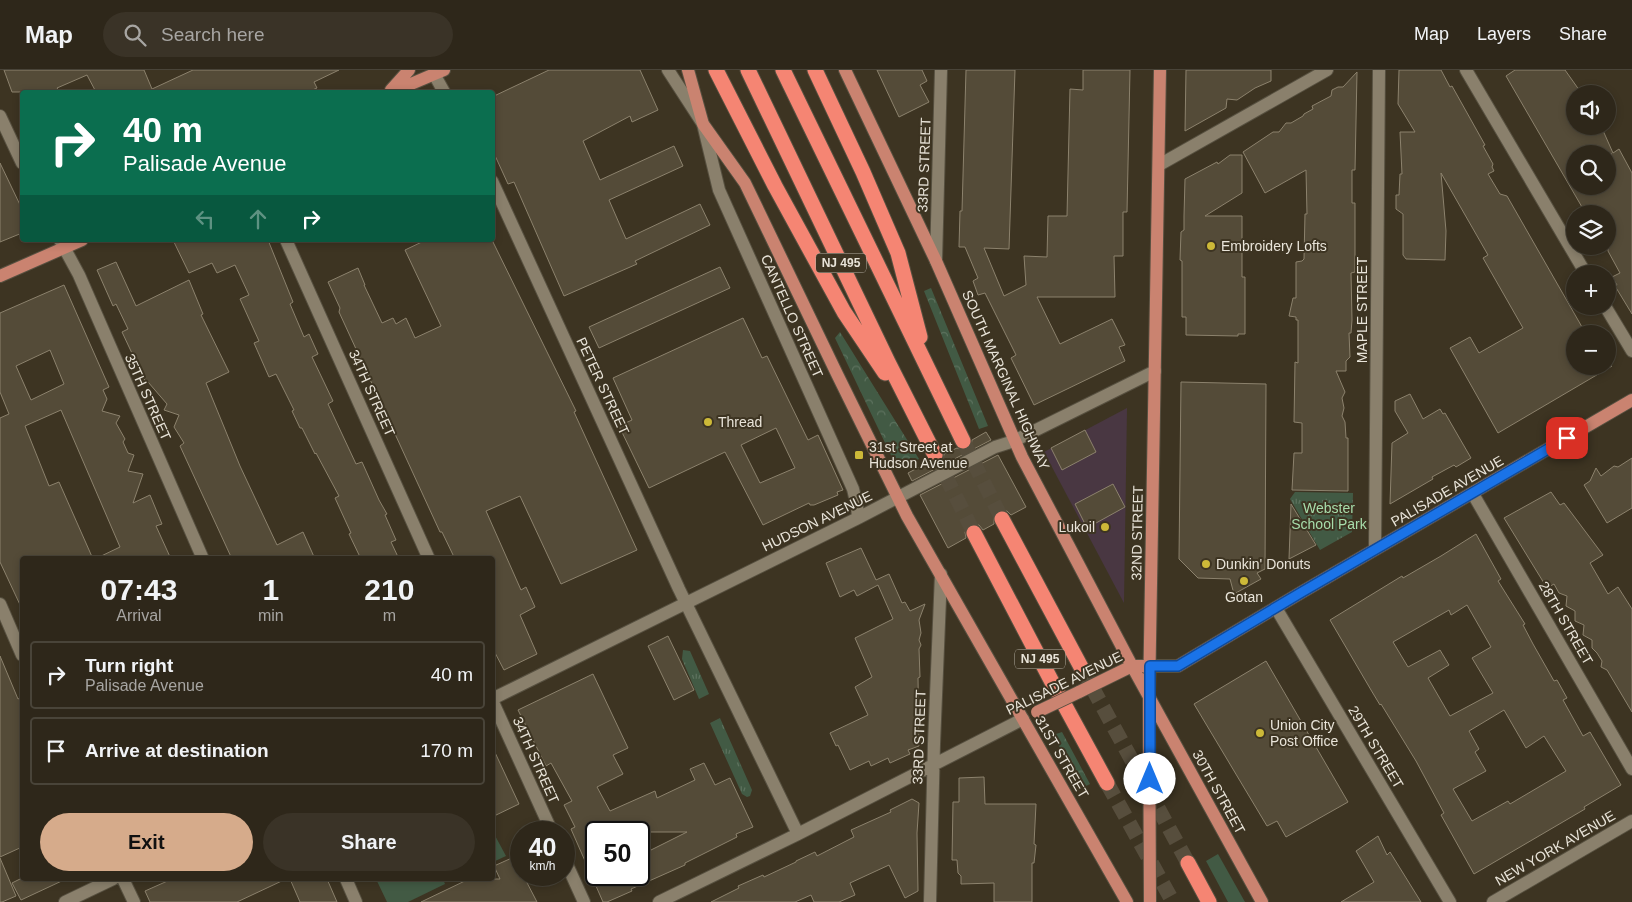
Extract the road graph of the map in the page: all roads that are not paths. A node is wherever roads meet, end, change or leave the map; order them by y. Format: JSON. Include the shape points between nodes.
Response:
{"nodes":[{"id":1,"x":409,"y":70,"type":"edge"},
{"id":2,"x":668,"y":70,"type":"edge"},
{"id":3,"x":688,"y":70,"type":"edge"},
{"id":4,"x":716,"y":70,"type":"edge"},
{"id":5,"x":748,"y":70,"type":"edge"},
{"id":6,"x":783,"y":70,"type":"edge"},
{"id":7,"x":815,"y":70,"type":"edge"},
{"id":8,"x":845,"y":70,"type":"edge"},
{"id":9,"x":941,"y":70,"type":"edge"},
{"id":10,"x":1160,"y":70,"type":"edge"},
{"id":11,"x":1327,"y":70,"type":"edge"},
{"id":12,"x":1379,"y":70,"type":"edge"},
{"id":13,"x":1466,"y":70,"type":"edge"},
{"id":14,"x":439,"y":72,"type":"edge"},
{"id":15,"x":393,"y":90,"type":"edge"},
{"id":16,"x":396,"y":90,"type":"edge"},
{"id":17,"x":444,"y":90,"type":"edge"},
{"id":18,"x":0,"y":116,"type":"edge"},
{"id":19,"x":703,"y":124,"type":"junction"},
{"id":20,"x":20,"y":160,"type":"edge"},
{"id":21,"x":1159,"y":165,"type":"junction"},
{"id":22,"x":495,"y":188,"type":"edge"},
{"id":23,"x":287,"y":242,"type":"edge"},
{"id":24,"x":62,"y":244,"type":"edge"},
{"id":25,"x":936,"y":261,"type":"junction"},
{"id":26,"x":1581,"y":265,"type":"edge"},
{"id":27,"x":0,"y":276,"type":"edge"},
{"id":28,"x":1610,"y":315,"type":"edge"},
{"id":29,"x":1632,"y":351,"type":"edge"},
{"id":30,"x":1155,"y":371,"type":"junction"},
{"id":31,"x":929,"y":372,"type":"junction"},
{"id":32,"x":1632,"y":400,"type":"edge"},
{"id":33,"x":917,"y":420,"type":"junction"},
{"id":34,"x":963,"y":441,"type":"tunnel mouth"},
{"id":35,"x":1014,"y":441,"type":"junction"},
{"id":36,"x":935,"y":455,"type":"tunnel mouth"},
{"id":37,"x":1473,"y":494,"type":"junction"},
{"id":38,"x":898,"y":496,"type":"junction"},
{"id":39,"x":858,"y":518,"type":"junction"},
{"id":40,"x":1002,"y":519,"type":"tunnel mouth"},
{"id":41,"x":974,"y":533,"type":"tunnel mouth"},
{"id":42,"x":1375,"y":549,"type":"junction"},
{"id":43,"x":203,"y":556,"type":"edge"},
{"id":44,"x":428,"y":556,"type":"edge"},
{"id":45,"x":941,"y":574,"type":"junction"},
{"id":46,"x":686,"y":603,"type":"junction"},
{"id":47,"x":0,"y":604,"type":"edge"},
{"id":48,"x":1276,"y":608,"type":"junction"},
{"id":49,"x":20,"y":650,"type":"edge"},
{"id":50,"x":1132,"y":666,"type":"junction"},
{"id":51,"x":1150,"y":666,"type":"junction"},
{"id":52,"x":1082,"y":667,"type":"tunnel mouth"},
{"id":53,"x":495,"y":698,"type":"edge"},
{"id":54,"x":1149,"y":698,"type":"junction"},
{"id":55,"x":495,"y":706,"type":"edge"},
{"id":56,"x":1023,"y":719,"type":"junction"},
{"id":57,"x":933,"y":766,"type":"junction"},
{"id":58,"x":1632,"y":768,"type":"edge"},
{"id":59,"x":1108,"y":783,"type":"tunnel mouth"},
{"id":60,"x":1632,"y":820,"type":"edge"},
{"id":61,"x":547,"y":821,"type":"edge"},
{"id":62,"x":798,"y":834,"type":"junction"},
{"id":63,"x":1188,"y":863,"type":"tunnel mouth"},
{"id":64,"x":109,"y":881,"type":"edge"},
{"id":65,"x":124,"y":881,"type":"edge"},
{"id":66,"x":347,"y":881,"type":"edge"},
{"id":67,"x":575,"y":882,"type":"edge"},
{"id":68,"x":1496,"y":901,"type":"edge"},
{"id":69,"x":65,"y":902,"type":"edge"},
{"id":70,"x":134,"y":902,"type":"edge"},
{"id":71,"x":356,"y":902,"type":"edge"},
{"id":72,"x":584,"y":902,"type":"edge"},
{"id":73,"x":659,"y":902,"type":"edge"},
{"id":74,"x":930,"y":902,"type":"edge"},
{"id":75,"x":1127,"y":902,"type":"edge"},
{"id":76,"x":1150,"y":902,"type":"edge"},
{"id":77,"x":1210,"y":902,"type":"edge"},
{"id":78,"x":1262,"y":902,"type":"edge"},
{"id":79,"x":1450,"y":902,"type":"edge"}],
"edges":[{"from":1,"to":15,"type":"main road"},
{"from":2,"to":19,"type":"street","name":"CANTELLO STREET"},
{"from":3,"to":19,"type":"main road","name":"CANTELLO STREET"},
{"from":4,"to":33,"type":"highway","via":[[844,312]]},
{"from":5,"to":33,"type":"highway","number":"NJ 495"},
{"from":6,"to":31,"type":"highway","number":"NJ 495"},
{"from":7,"to":31,"type":"highway","via":[[898,253]]},
{"from":8,"to":25,"type":"main road","name":"SOUTH MARGINAL HIGHWAY"},
{"from":9,"to":25,"type":"street","name":"33RD STREET"},
{"from":10,"to":21,"type":"main road","name":"32ND STREET"},
{"from":11,"to":21,"type":"street"},
{"from":12,"to":42,"type":"street","name":"MAPLE STREET"},
{"from":13,"to":26,"type":"street"},
{"from":14,"to":16,"type":"main road"},
{"from":14,"to":17,"type":"street"},
{"from":18,"to":20,"type":"street"},
{"from":19,"to":38,"type":"main road","name":"CANTELLO STREET","via":[[746,183]]},
{"from":19,"to":39,"type":"street","name":"CANTELLO STREET","via":[[719,190],[855,495]]},
{"from":21,"to":30,"type":"main road","name":"32ND STREET"},
{"from":22,"to":46,"type":"street","name":"PETER STREET"},
{"from":23,"to":44,"type":"street","name":"34TH STREET"},
{"from":24,"to":27,"type":"main road"},
{"from":24,"to":43,"type":"street","name":"35TH STREET","via":[[79,275]]},
{"from":25,"to":35,"type":"main road","name":"SOUTH MARGINAL HIGHWAY"},
{"from":28,"to":29,"type":"street"},
{"from":30,"to":35,"type":"street","name":"HUDSON AVENUE"},
{"from":30,"to":51,"type":"main road","name":"32ND STREET"},
{"from":31,"to":34,"type":"highway","number":"NJ 495"},
{"from":32,"to":37,"type":"main road","name":"PALISADE AVENUE"},
{"from":33,"to":36,"type":"highway","number":"NJ 495"},
{"from":35,"to":38,"type":"street","name":"HUDSON AVENUE","via":[[995,447]]},
{"from":35,"to":50,"type":"main road","name":"SOUTH MARGINAL HIGHWAY"},
{"from":37,"to":42,"type":"main road","name":"PALISADE AVENUE"},
{"from":37,"to":58,"type":"street","name":"28TH STREET"},
{"from":38,"to":39,"type":"street","name":"HUDSON AVENUE"},
{"from":38,"to":45,"type":"main road","name":"31ST STREET"},
{"from":39,"to":46,"type":"street","name":"HUDSON AVENUE"},
{"from":40,"to":52,"type":"highway","number":"NJ 495"},
{"from":41,"to":59,"type":"highway","number":"NJ 495"},
{"from":42,"to":48,"type":"main road","name":"PALISADE AVENUE"},
{"from":45,"to":56,"type":"main road","name":"31ST STREET"},
{"from":45,"to":57,"type":"street","name":"33RD STREET"},
{"from":46,"to":53,"type":"street","name":"HUDSON AVENUE"},
{"from":46,"to":62,"type":"street","name":"PETER STREET"},
{"from":47,"to":49,"type":"street"},
{"from":48,"to":51,"type":"main road","name":"PALISADE AVENUE","via":[[1178,666]]},
{"from":48,"to":79,"type":"street","name":"29TH STREET"},
{"from":50,"to":51,"type":"main road","name":"PALISADE AVENUE"},
{"from":50,"to":54,"type":"main road","name":"SOUTH MARGINAL HIGHWAY"},
{"from":50,"to":56,"type":"main road","name":"PALISADE AVENUE","bridge":true},
{"from":51,"to":54,"type":"main road","name":"32ND STREET"},
{"from":54,"to":76,"type":"main road","name":"32ND STREET"},
{"from":54,"to":78,"type":"main road","name":"30TH STREET"},
{"from":55,"to":61,"type":"street","name":"34TH STREET"},
{"from":56,"to":57,"type":"street","name":"PALISADE AVENUE"},
{"from":56,"to":75,"type":"main road","name":"31ST STREET"},
{"from":57,"to":62,"type":"street","name":"PALISADE AVENUE"},
{"from":57,"to":74,"type":"street","name":"33RD STREET"},
{"from":60,"to":68,"type":"street","name":"NEW YORK AVENUE"},
{"from":62,"to":73,"type":"street","name":"PALISADE AVENUE"},
{"from":63,"to":77,"type":"highway"},
{"from":64,"to":69,"type":"street"},
{"from":65,"to":70,"type":"street"},
{"from":66,"to":71,"type":"street"},
{"from":67,"to":72,"type":"street"}]}
